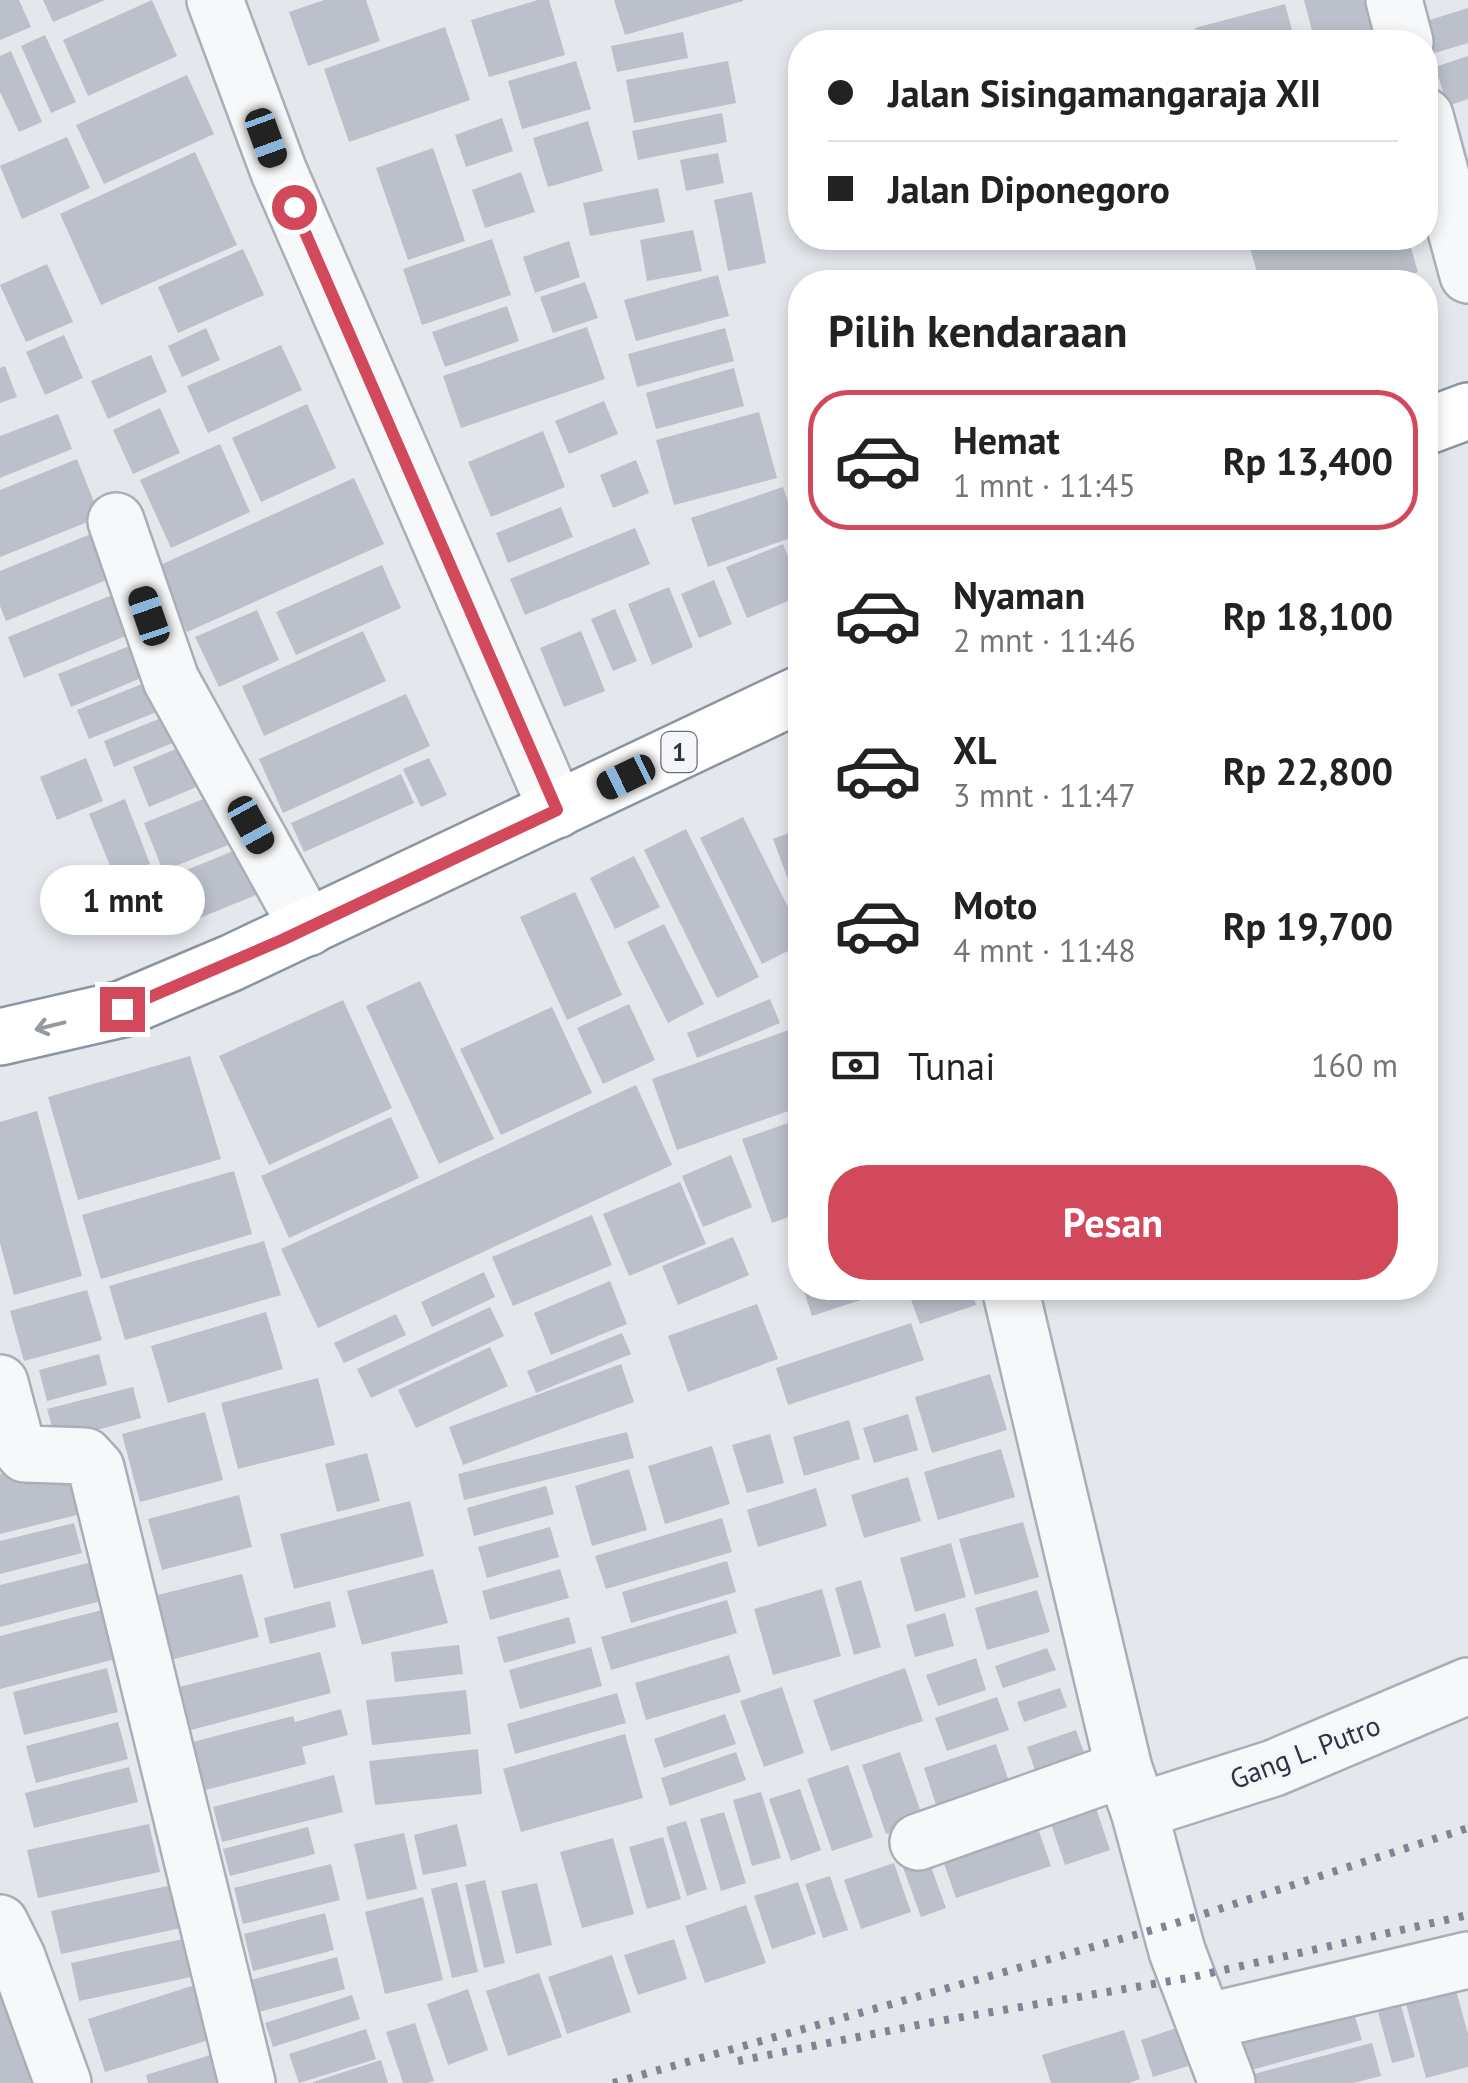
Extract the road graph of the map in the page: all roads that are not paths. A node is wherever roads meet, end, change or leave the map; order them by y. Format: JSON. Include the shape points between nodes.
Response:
{"nodes":[{"id":1,"x":215,"y":0,"type":"edge"},
{"id":2,"x":1394,"y":0,"type":"edge"},
{"id":3,"x":1402,"y":30,"type":"edge"},
{"id":4,"x":1438,"y":164,"type":"edge"},
{"id":5,"x":1468,"y":275,"type":"edge"},
{"id":6,"x":1468,"y":411,"type":"edge"},
{"id":7,"x":1438,"y":422,"type":"edge"},
{"id":8,"x":116,"y":521,"type":"dead end"},
{"id":9,"x":788,"y":701,"type":"edge"},
{"id":10,"x":557,"y":810,"type":"junction"},
{"id":11,"x":308,"y":928,"type":"junction"},
{"id":12,"x":0,"y":1037,"type":"edge"},
{"id":13,"x":1013,"y":1300,"type":"edge"},
{"id":14,"x":0,"y":1382,"type":"edge"},
{"id":15,"x":1468,"y":1686,"type":"edge"},
{"id":16,"x":1131,"y":1790,"type":"junction"},
{"id":17,"x":918,"y":1842,"type":"dead end"},
{"id":18,"x":0,"y":1923,"type":"edge"},
{"id":19,"x":1468,"y":1960,"type":"edge"},
{"id":20,"x":1205,"y":2022,"type":"junction"},
{"id":21,"x":64,"y":2083,"type":"edge"},
{"id":22,"x":246,"y":2083,"type":"edge"},
{"id":23,"x":1227,"y":2083,"type":"edge"}],
"edges":[{"from":1,"to":10,"type":"street","via":[[279,172]]},
{"from":2,"to":3,"type":"street"},
{"from":4,"to":5,"type":"street"},
{"from":6,"to":7,"type":"highway"},
{"from":8,"to":11,"type":"street","via":[[171,680]]},
{"from":9,"to":10,"type":"highway","number":"1"},
{"from":10,"to":11,"type":"highway","number":"1"},
{"from":11,"to":12,"type":"highway","number":"1","one_way":true,"via":[[122,1009]]},
{"from":13,"to":16,"type":"street"},
{"from":14,"to":22,"type":"street","via":[[16,1444],[25,1454],[85,1456],[96,1468]]},
{"from":15,"to":16,"type":"street","name":"Gang L. Putro","via":[[1274,1768]]},
{"from":16,"to":17,"type":"street","name":"Gang L. Putro"},
{"from":16,"to":20,"type":"street"},
{"from":18,"to":21,"type":"street"},
{"from":19,"to":20,"type":"street"},
{"from":20,"to":23,"type":"street"}]}
